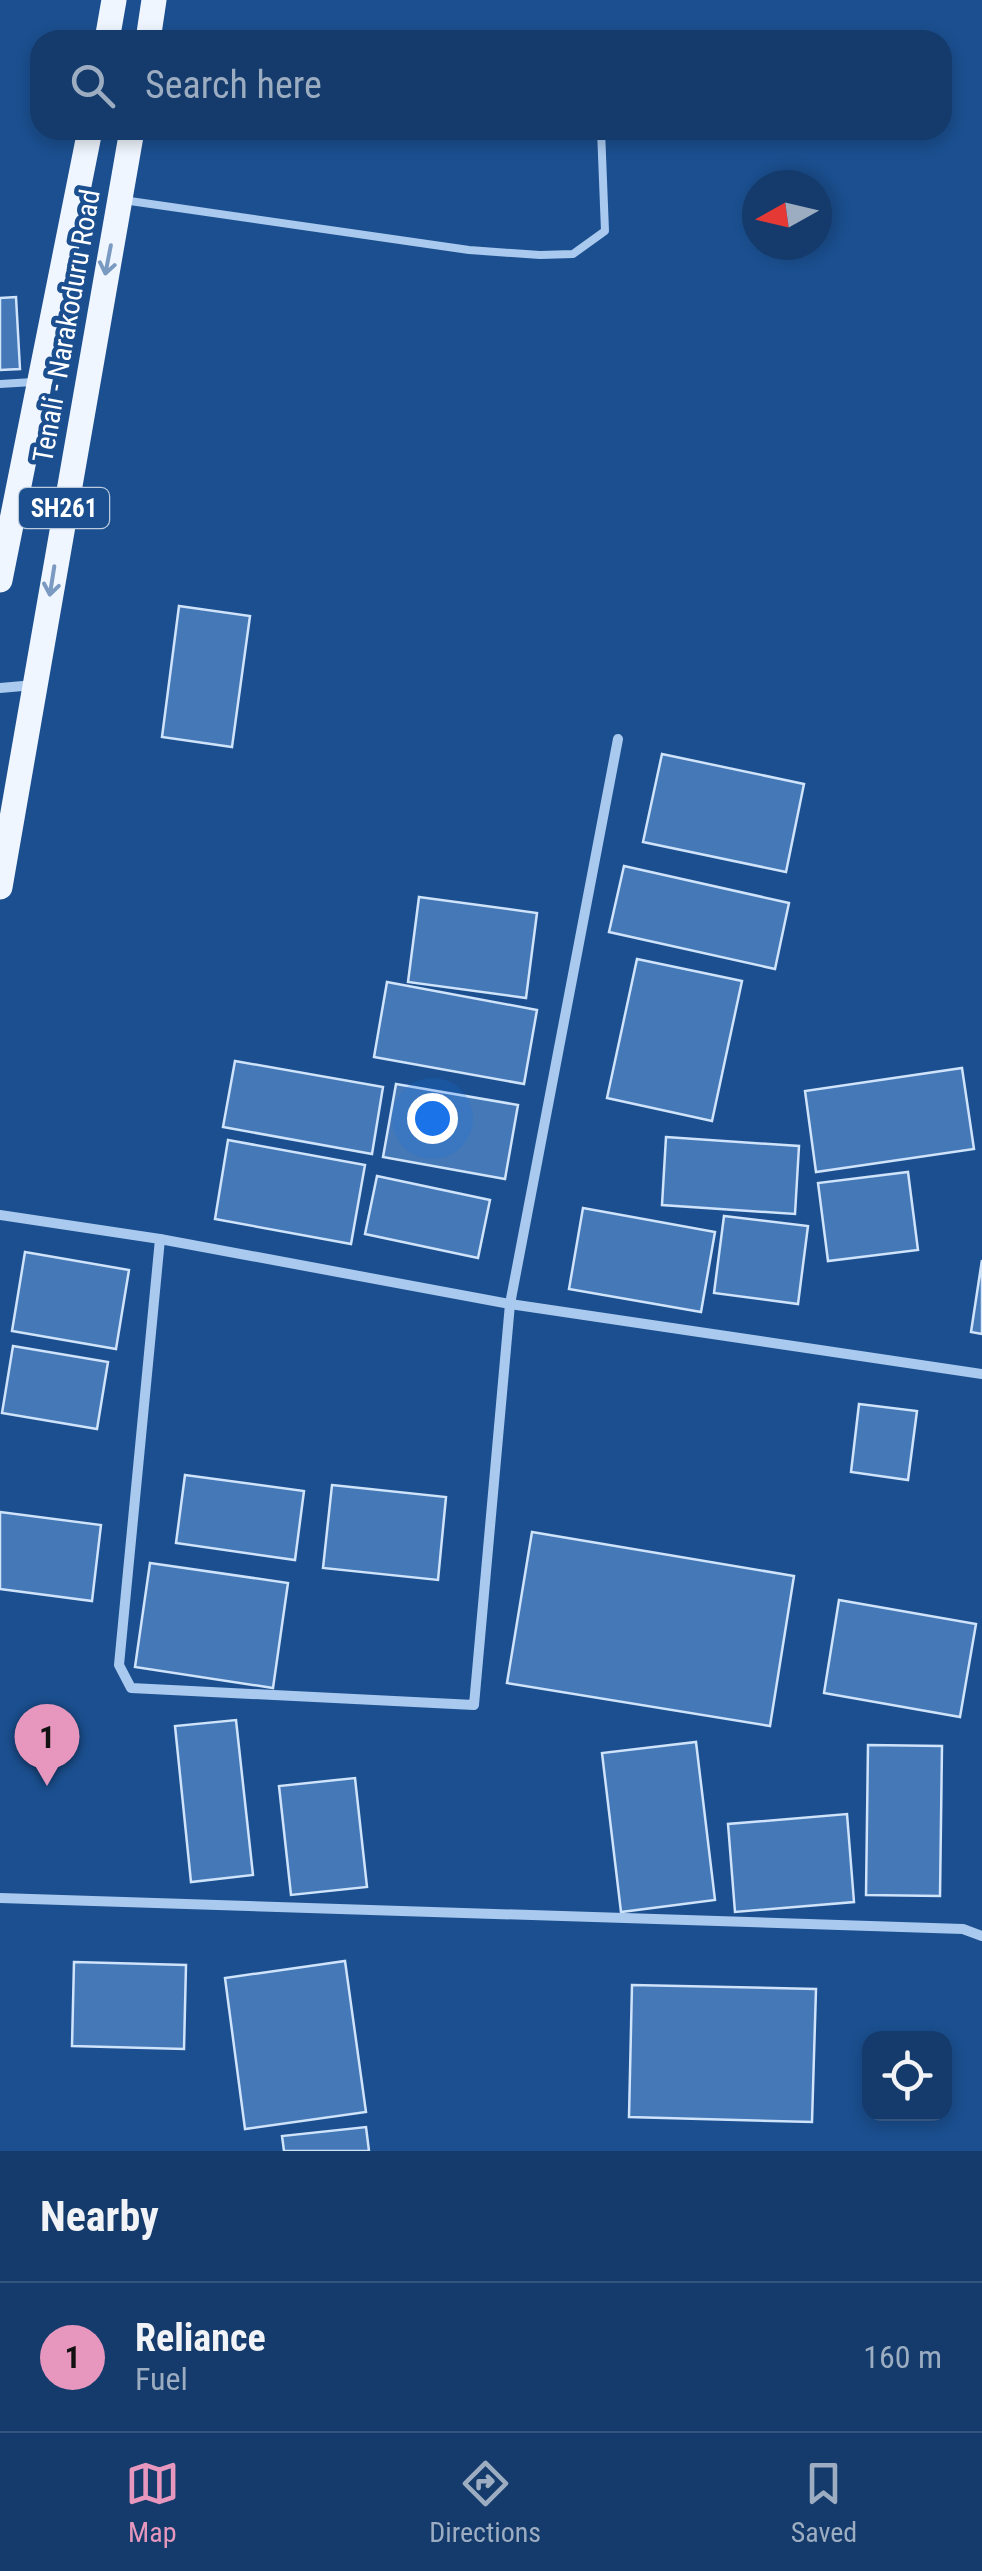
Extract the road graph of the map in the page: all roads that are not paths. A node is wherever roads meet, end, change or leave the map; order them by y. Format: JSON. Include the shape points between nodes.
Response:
{"nodes":[{"id":1,"x":114,"y":0,"type":"edge"},
{"id":2,"x":154,"y":0,"type":"edge"},
{"id":3,"x":108,"y":30,"type":"edge"},
{"id":4,"x":150,"y":30,"type":"edge"},
{"id":5,"x":88,"y":140,"type":"edge"},
{"id":6,"x":130,"y":140,"type":"edge"},
{"id":7,"x":601,"y":140,"type":"edge"},
{"id":8,"x":119,"y":200,"type":"junction"},
{"id":9,"x":38,"y":382,"type":"junction"},
{"id":10,"x":0,"y":384,"type":"edge"},
{"id":11,"x":0,"y":580,"type":"edge"},
{"id":12,"x":35,"y":685,"type":"junction"},
{"id":13,"x":0,"y":688,"type":"edge"},
{"id":14,"x":618,"y":740,"type":"dead end"},
{"id":15,"x":0,"y":888,"type":"edge"},
{"id":16,"x":0,"y":1215,"type":"edge"},
{"id":17,"x":160,"y":1239,"type":"junction"},
{"id":18,"x":510,"y":1304,"type":"junction"},
{"id":19,"x":982,"y":1374,"type":"edge"},
{"id":20,"x":0,"y":1898,"type":"edge"},
{"id":21,"x":982,"y":1936,"type":"edge"}],
"edges":[{"from":1,"to":3,"type":"main road"},
{"from":2,"to":4,"type":"main road"},
{"from":5,"to":9,"type":"main road","name":"Tenali - Narakoduru Road","number":"SH261"},
{"from":6,"to":8,"type":"main road","name":"Tenali - Narakoduru Road","number":"SH261"},
{"from":7,"to":8,"type":"lane","via":[[606,231],[573,254],[470,250]]},
{"from":8,"to":12,"type":"main road","name":"Tenali - Narakoduru Road","number":"SH261","one_way":true},
{"from":9,"to":10,"type":"lane"},
{"from":9,"to":11,"type":"main road","name":"Tenali - Narakoduru Road","number":"SH261"},
{"from":12,"to":13,"type":"street"},
{"from":12,"to":15,"type":"main road","name":"Tenali - Narakoduru Road","number":"SH261"},
{"from":14,"to":18,"type":"street"},
{"from":16,"to":17,"type":"street"},
{"from":17,"to":18,"type":"street"},
{"from":17,"to":18,"type":"street","via":[[119,1665],[131,1688],[474,1704]]},
{"from":18,"to":19,"type":"street"},
{"from":20,"to":21,"type":"street","via":[[963,1929]]}]}
